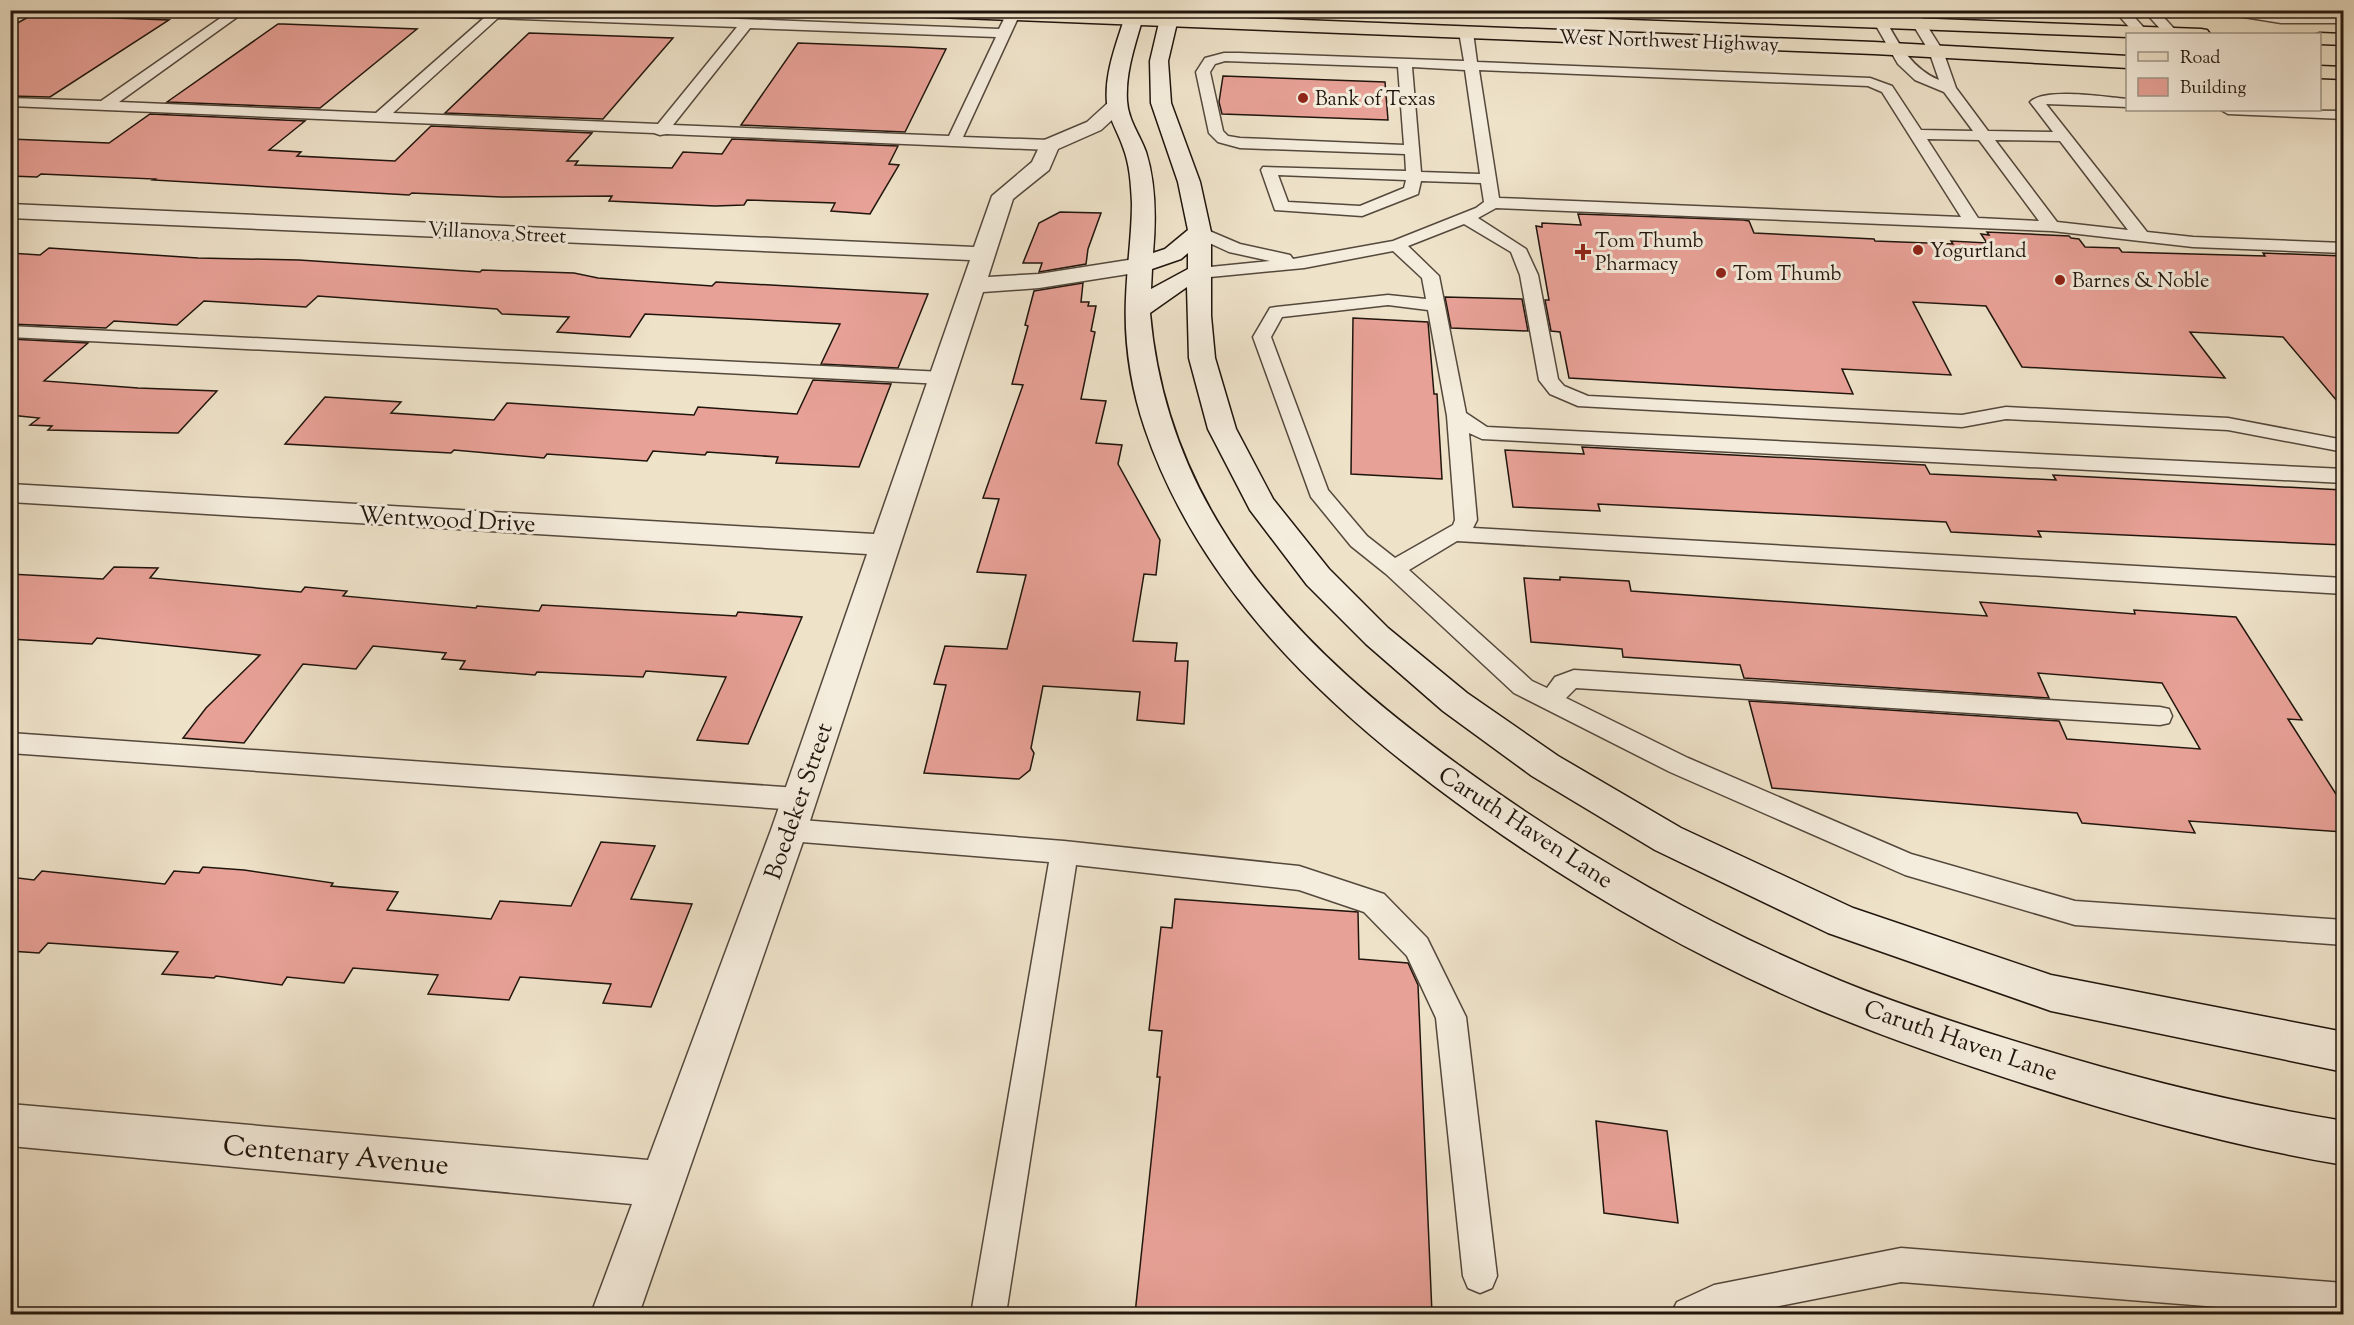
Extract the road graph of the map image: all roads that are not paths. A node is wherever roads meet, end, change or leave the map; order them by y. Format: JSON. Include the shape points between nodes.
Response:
{"nodes":[{"id":1,"x":241,"y":10,"type":"edge"},
{"id":2,"x":379,"y":10,"type":"edge"},
{"id":3,"x":887,"y":10,"type":"edge"},
{"id":4,"x":1535,"y":10,"type":"edge"},
{"id":5,"x":2120,"y":10,"type":"edge"},
{"id":6,"x":2149,"y":10,"type":"edge"},
{"id":7,"x":2225,"y":10,"type":"edge"},
{"id":8,"x":2265,"y":10,"type":"edge"},
{"id":9,"x":497,"y":13,"type":"edge"},
{"id":10,"x":1135,"y":14,"type":"edge"},
{"id":11,"x":1012,"y":15,"type":"junction"},
{"id":12,"x":1170,"y":15,"type":"edge"},
{"id":13,"x":1877,"y":17,"type":"edge"},
{"id":14,"x":1915,"y":17,"type":"edge"},
{"id":15,"x":2343,"y":19,"type":"edge"},
{"id":16,"x":2314,"y":20,"type":"junction"},
{"id":17,"x":746,"y":24,"type":"junction"},
{"id":18,"x":1466,"y":32,"type":"junction"},
{"id":19,"x":2140,"y":32,"type":"junction"},
{"id":20,"x":1004,"y":33,"type":"junction"},
{"id":21,"x":2171,"y":33,"type":"edge"},
{"id":22,"x":2321,"y":39,"type":"edge"},
{"id":23,"x":2343,"y":40,"type":"edge"},
{"id":24,"x":1896,"y":49,"type":"junction"},
{"id":25,"x":1936,"y":51,"type":"junction"},
{"id":26,"x":2126,"y":62,"type":"edge"},
{"id":27,"x":1405,"y":63,"type":"junction"},
{"id":28,"x":1471,"y":65,"type":"junction"},
{"id":29,"x":2321,"y":72,"type":"edge"},
{"id":30,"x":2343,"y":73,"type":"edge"},
{"id":31,"x":1949,"y":89,"type":"junction"},
{"id":32,"x":10,"y":102,"type":"edge"},
{"id":33,"x":2126,"y":103,"type":"edge"},
{"id":34,"x":1117,"y":105,"type":"junction"},
{"id":35,"x":103,"y":107,"type":"junction"},
{"id":36,"x":10,"y":111,"type":"edge"},
{"id":37,"x":2252,"y":111,"type":"edge"},
{"id":38,"x":2343,"y":115,"type":"edge"},
{"id":39,"x":379,"y":118,"type":"junction"},
{"id":40,"x":660,"y":131,"type":"junction"},
{"id":41,"x":1916,"y":134,"type":"junction"},
{"id":42,"x":1984,"y":135,"type":"junction"},
{"id":43,"x":2064,"y":136,"type":"junction"},
{"id":44,"x":954,"y":141,"type":"junction"},
{"id":45,"x":1046,"y":150,"type":"junction"},
{"id":46,"x":1412,"y":150,"type":"junction"},
{"id":47,"x":1414,"y":176,"type":"junction"},
{"id":48,"x":1487,"y":179,"type":"junction"},
{"id":49,"x":1492,"y":203,"type":"junction"},
{"id":50,"x":10,"y":211,"type":"edge"},
{"id":51,"x":1464,"y":217,"type":"junction"},
{"id":52,"x":1973,"y":223,"type":"junction"},
{"id":53,"x":2052,"y":226,"type":"junction"},
{"id":54,"x":1200,"y":232,"type":"junction"},
{"id":55,"x":1144,"y":236,"type":"junction"},
{"id":56,"x":2142,"y":236,"type":"junction"},
{"id":57,"x":1397,"y":245,"type":"junction"},
{"id":58,"x":2343,"y":248,"type":"edge"},
{"id":59,"x":984,"y":254,"type":"junction"},
{"id":60,"x":1304,"y":263,"type":"junction"},
{"id":61,"x":1187,"y":264,"type":"junction"},
{"id":62,"x":1141,"y":265,"type":"junction"},
{"id":63,"x":974,"y":285,"type":"junction"},
{"id":64,"x":1436,"y":306,"type":"junction"},
{"id":65,"x":1138,"y":311,"type":"junction"},
{"id":66,"x":10,"y":331,"type":"edge"},
{"id":67,"x":943,"y":378,"type":"junction"},
{"id":68,"x":1457,"y":416,"type":"junction"},
{"id":69,"x":2343,"y":446,"type":"edge"},
{"id":70,"x":2343,"y":476,"type":"edge"},
{"id":71,"x":10,"y":493,"type":"edge"},
{"id":72,"x":1454,"y":534,"type":"junction"},
{"id":73,"x":884,"y":545,"type":"junction"},
{"id":74,"x":1394,"y":568,"type":"junction"},
{"id":75,"x":2343,"y":586,"type":"edge"},
{"id":76,"x":1551,"y":700,"type":"junction"},
{"id":77,"x":2160,"y":716,"type":"dead end"},
{"id":78,"x":10,"y":743,"type":"edge"},
{"id":79,"x":793,"y":815,"type":"junction"},
{"id":80,"x":1064,"y":852,"type":"junction"},
{"id":81,"x":2343,"y":933,"type":"edge"},
{"id":82,"x":2343,"y":1052,"type":"edge"},
{"id":83,"x":10,"y":1125,"type":"edge"},
{"id":84,"x":2343,"y":1143,"type":"edge"},
{"id":85,"x":661,"y":1184,"type":"junction"},
{"id":86,"x":1480,"y":1276,"type":"dead end"},
{"id":87,"x":2343,"y":1300,"type":"edge"},
{"id":88,"x":615,"y":1314,"type":"edge"},
{"id":89,"x":988,"y":1314,"type":"edge"},
{"id":90,"x":1689,"y":1314,"type":"edge"}],
"edges":[{"from":1,"to":35,"type":"lane"},
{"from":2,"to":9,"type":"lane"},
{"from":3,"to":11,"type":"main road","name":"West Northwest Highway"},
{"from":4,"to":13,"type":"main road","name":"West Northwest Highway"},
{"from":5,"to":19,"type":"lane"},
{"from":6,"to":21,"type":"lane"},
{"from":7,"to":16,"type":"lane"},
{"from":8,"to":16,"type":"lane"},
{"from":9,"to":17,"type":"lane"},
{"from":9,"to":39,"type":"lane"},
{"from":10,"to":11,"type":"main road","name":"West Northwest Highway"},
{"from":10,"to":12,"type":"main road","name":"West Northwest Highway"},
{"from":10,"to":34,"type":"main road","via":[[1119,78]]},
{"from":11,"to":20,"type":"lane"},
{"from":12,"to":18,"type":"main road","name":"West Northwest Highway"},
{"from":12,"to":54,"type":"main road","via":[[1159,61],[1161,103],[1190,182]]},
{"from":13,"to":14,"type":"main road","name":"West Northwest Highway"},
{"from":13,"to":24,"type":"lane"},
{"from":14,"to":19,"type":"main road","name":"West Northwest Highway"},
{"from":14,"to":25,"type":"lane"},
{"from":15,"to":16,"type":"lane"},
{"from":17,"to":20,"type":"lane"},
{"from":17,"to":40,"type":"lane"},
{"from":18,"to":24,"type":"main road","name":"West Northwest Highway"},
{"from":18,"to":28,"type":"lane"},
{"from":19,"to":21,"type":"main road","name":"West Northwest Highway"},
{"from":20,"to":44,"type":"lane"},
{"from":22,"to":23,"type":"main road"},
{"from":24,"to":25,"type":"main road","name":"West Northwest Highway"},
{"from":24,"to":31,"type":"lane","via":[[1920,77]]},
{"from":25,"to":26,"type":"main road","name":"West Northwest Highway"},
{"from":25,"to":31,"type":"lane"},
{"from":27,"to":28,"type":"lane"},
{"from":27,"to":46,"type":"lane"},
{"from":27,"to":46,"type":"lane","via":[[1224,57],[1210,61],[1203,72],[1216,132],[1223,139],[1240,143]]},
{"from":28,"to":41,"type":"lane","via":[[1870,82],[1887,89]]},
{"from":28,"to":48,"type":"lane"},
{"from":29,"to":30,"type":"main road"},
{"from":31,"to":42,"type":"lane"},
{"from":32,"to":35,"type":"lane"},
{"from":33,"to":43,"type":"lane","via":[[2047,98],[2037,102]]},
{"from":34,"to":45,"type":"main road","via":[[1094,126]]},
{"from":34,"to":55,"type":"main road","name":"Caruth Haven Lane","via":[[1136,154],[1143,190]]},
{"from":35,"to":39,"type":"lane"},
{"from":36,"to":45,"type":"lane"},
{"from":37,"to":38,"type":"lane"},
{"from":39,"to":40,"type":"lane"},
{"from":40,"to":44,"type":"lane"},
{"from":41,"to":42,"type":"lane"},
{"from":41,"to":52,"type":"lane"},
{"from":42,"to":43,"type":"lane"},
{"from":42,"to":53,"type":"lane"},
{"from":43,"to":56,"type":"lane"},
{"from":44,"to":45,"type":"lane"},
{"from":45,"to":59,"type":"main road","name":"Boedeker Street","via":[[1041,165],[1003,196]]},
{"from":46,"to":47,"type":"lane"},
{"from":47,"to":47,"type":"lane","via":[[1412,191],[1362,211],[1281,207],[1269,170]]},
{"from":47,"to":48,"type":"lane"},
{"from":48,"to":49,"type":"lane"},
{"from":49,"to":51,"type":"lane"},
{"from":49,"to":52,"type":"lane"},
{"from":50,"to":59,"type":"main road","name":"Villanova Street"},
{"from":51,"to":57,"type":"lane"},
{"from":51,"to":69,"type":"lane","via":[[1518,249],[1529,275],[1549,380],[1557,390],[1586,402],[1962,421],[2006,412],[2228,424]]},
{"from":52,"to":53,"type":"lane"},
{"from":53,"to":56,"type":"lane"},
{"from":54,"to":60,"type":"lane","via":[[1235,248]]},
{"from":54,"to":61,"type":"main road"},
{"from":54,"to":61,"type":"main road"},
{"from":55,"to":61,"type":"main road"},
{"from":55,"to":62,"type":"main road","name":"Caruth Haven Lane"},
{"from":56,"to":58,"type":"lane"},
{"from":57,"to":60,"type":"lane"},
{"from":57,"to":64,"type":"lane","via":[[1430,276]]},
{"from":59,"to":63,"type":"main road","name":"Boedeker Street"},
{"from":60,"to":61,"type":"lane"},
{"from":61,"to":62,"type":"main road"},
{"from":61,"to":65,"type":"main road","via":[[1176,282]]},
{"from":61,"to":82,"type":"main road","via":[[1199,316],[1202,358],[1222,429],[1260,503],[1318,577],[1377,636],[1455,702],[1545,766],[1668,839],[1842,921],[2051,993]]},
{"from":62,"to":63,"type":"main road","via":[[1039,281]]},
{"from":62,"to":65,"type":"main road","name":"Caruth Haven Lane"},
{"from":63,"to":67,"type":"main road","name":"Boedeker Street"},
{"from":64,"to":68,"type":"lane"},
{"from":64,"to":74,"type":"lane","via":[[1388,300],[1276,312],[1262,337],[1318,492],[1359,541]]},
{"from":65,"to":84,"type":"main road","name":"Caruth Haven Lane","via":[[1158,428],[1166,448],[1214,544],[1259,608],[1335,686],[1406,747],[1533,838],[1669,917],[1800,982],[1959,1044],[2115,1092],[2289,1135]]},
{"from":66,"to":67,"type":"lane"},
{"from":67,"to":73,"type":"main road","name":"Boedeker Street"},
{"from":68,"to":70,"type":"lane","via":[[1482,433]]},
{"from":68,"to":72,"type":"lane","via":[[1466,520],[1462,530]]},
{"from":71,"to":73,"type":"main road","name":"Wentwood Drive"},
{"from":72,"to":74,"type":"lane"},
{"from":72,"to":75,"type":"lane"},
{"from":73,"to":79,"type":"main road","name":"Boedeker Street"},
{"from":74,"to":76,"type":"lane","via":[[1523,687]]},
{"from":76,"to":77,"type":"lane","via":[[1564,683],[1574,679]]},
{"from":76,"to":81,"type":"lane","via":[[1679,765],[1905,864],[2075,913]]},
{"from":78,"to":79,"type":"lane"},
{"from":79,"to":80,"type":"lane","via":[[913,842]]},
{"from":79,"to":85,"type":"main road","name":"Boedeker Street"},
{"from":80,"to":86,"type":"lane","via":[[1299,878],[1374,903],[1417,947],[1451,1017]]},
{"from":80,"to":89,"type":"lane"},
{"from":83,"to":85,"type":"main road","name":"Centenary Avenue"},
{"from":85,"to":88,"type":"main road","name":"Boedeker Street"},
{"from":87,"to":90,"type":"lane","via":[[1901,1265],[1714,1302]]}]}
